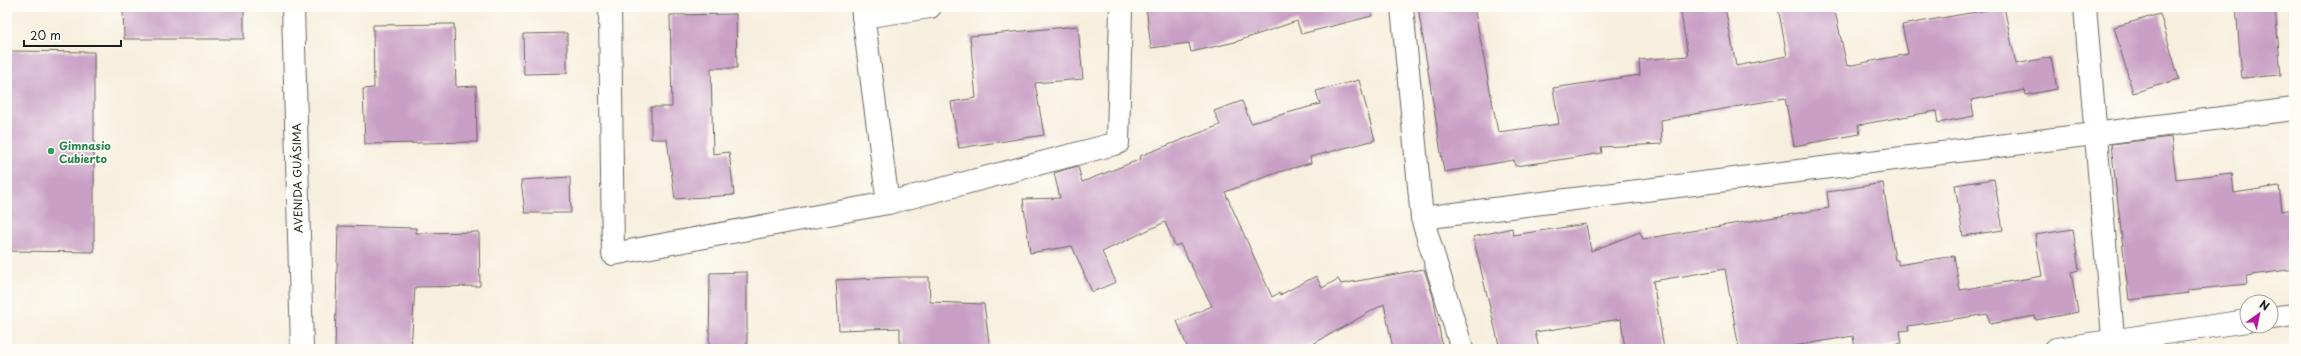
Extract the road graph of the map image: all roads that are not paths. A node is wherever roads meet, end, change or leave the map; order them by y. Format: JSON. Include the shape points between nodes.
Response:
{"nodes":[{"id":1,"x":293,"y":7,"type":"edge"},
{"id":2,"x":610,"y":7,"type":"edge"},
{"id":3,"x":930,"y":7,"type":"edge"},
{"id":4,"x":1120,"y":7,"type":"edge"},
{"id":5,"x":1402,"y":7,"type":"edge"},
{"id":6,"x":2085,"y":7,"type":"edge"},
{"id":7,"x":862,"y":12,"type":"edge"},
{"id":8,"x":2294,"y":109,"type":"edge"},
{"id":9,"x":2097,"y":133,"type":"junction"},
{"id":10,"x":888,"y":202,"type":"junction"},
{"id":11,"x":1422,"y":218,"type":"junction"},
{"id":12,"x":2294,"y":315,"type":"edge"},
{"id":13,"x":2279,"y":317,"type":"edge"},
{"id":14,"x":2239,"y":322,"type":"edge"},
{"id":15,"x":2114,"y":344,"type":"edge"},
{"id":16,"x":302,"y":349,"type":"edge"},
{"id":17,"x":1462,"y":349,"type":"edge"},
{"id":18,"x":2056,"y":349,"type":"edge"}],
"edges":[{"from":1,"to":16,"type":"street","name":"AVENIDA GUÁSIMA"},
{"from":2,"to":10,"type":"street","via":[[613,254]]},
{"from":3,"to":7,"type":"street"},
{"from":4,"to":10,"type":"street","via":[[1118,143]]},
{"from":5,"to":11,"type":"street"},
{"from":6,"to":9,"type":"street"},
{"from":7,"to":10,"type":"street"},
{"from":8,"to":9,"type":"street"},
{"from":9,"to":11,"type":"street"},
{"from":9,"to":15,"type":"street"},
{"from":11,"to":17,"type":"street"},
{"from":12,"to":13,"type":"street"},
{"from":14,"to":15,"type":"street"},
{"from":15,"to":18,"type":"street"}]}
